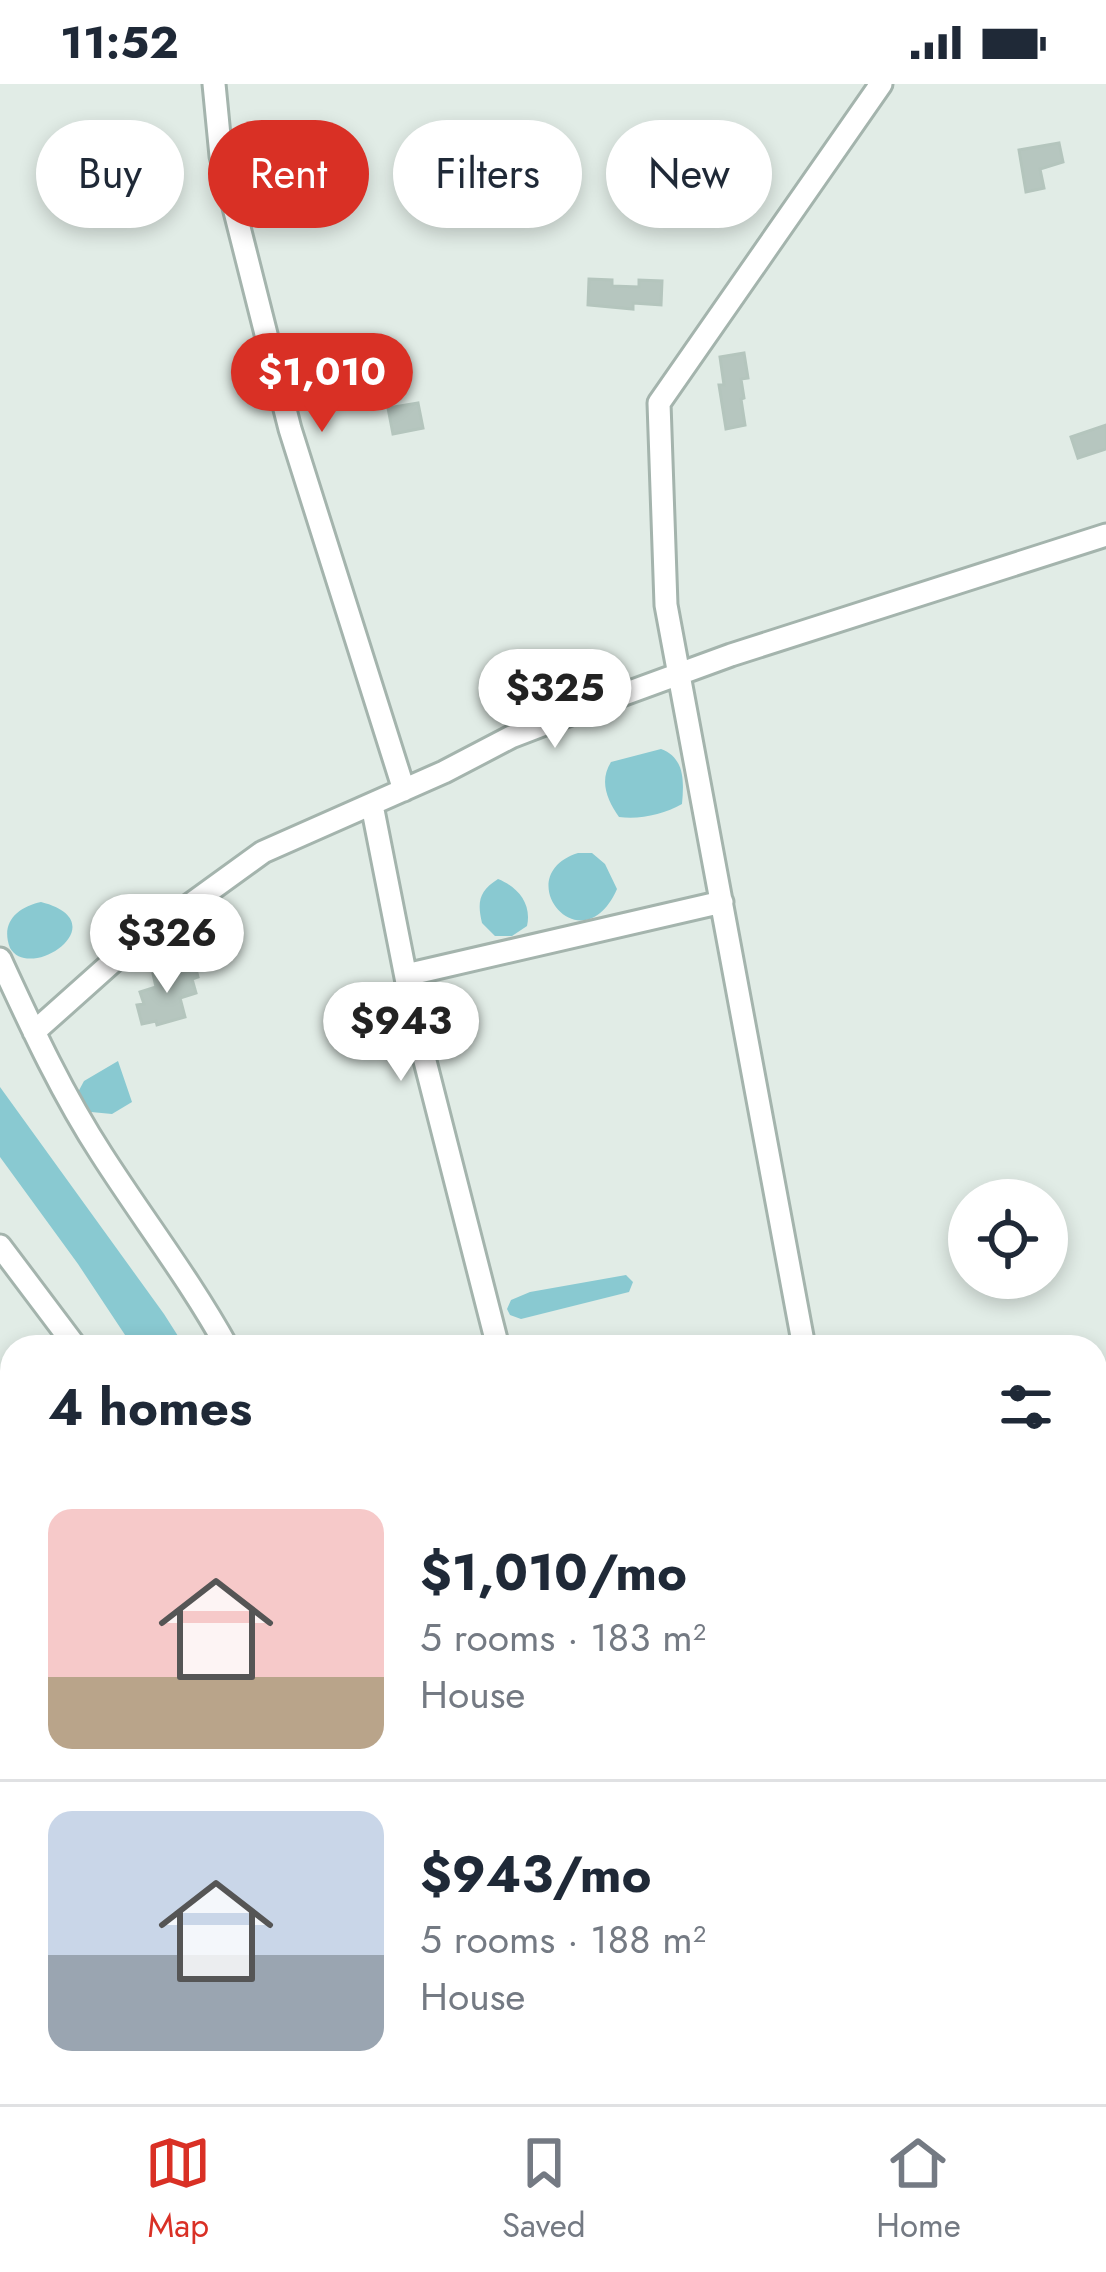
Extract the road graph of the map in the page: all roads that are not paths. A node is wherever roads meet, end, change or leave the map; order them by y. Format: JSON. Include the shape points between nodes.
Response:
{"nodes":[{"id":1,"x":214,"y":84,"type":"edge"},
{"id":2,"x":881,"y":84,"type":"edge"},
{"id":3,"x":1106,"y":535,"type":"edge"},
{"id":4,"x":680,"y":674,"type":"junction"},
{"id":5,"x":404,"y":790,"type":"junction"},
{"id":6,"x":372,"y":805,"type":"junction"},
{"id":7,"x":722,"y":902,"type":"junction"},
{"id":8,"x":0,"y":959,"type":"edge"},
{"id":9,"x":406,"y":975,"type":"junction"},
{"id":10,"x":34,"y":1032,"type":"junction"},
{"id":11,"x":0,"y":1246,"type":"edge"},
{"id":12,"x":67,"y":1335,"type":"edge"},
{"id":13,"x":220,"y":1335,"type":"edge"},
{"id":14,"x":496,"y":1335,"type":"edge"},
{"id":15,"x":802,"y":1335,"type":"edge"}],
"edges":[{"from":1,"to":5,"type":"street","via":[[221,156],[290,429]]},
{"from":2,"to":4,"type":"street","via":[[659,403],[667,605]]},
{"from":3,"to":4,"type":"street"},
{"from":4,"to":5,"type":"street","via":[[511,737]]},
{"from":4,"to":7,"type":"street"},
{"from":5,"to":6,"type":"street"},
{"from":6,"to":9,"type":"street"},
{"from":6,"to":10,"type":"street","via":[[263,852],[118,957]]},
{"from":7,"to":9,"type":"street"},
{"from":7,"to":15,"type":"street"},
{"from":8,"to":10,"type":"street"},
{"from":9,"to":14,"type":"street"},
{"from":10,"to":13,"type":"street","via":[[100,1152]]},
{"from":11,"to":12,"type":"street"}]}
